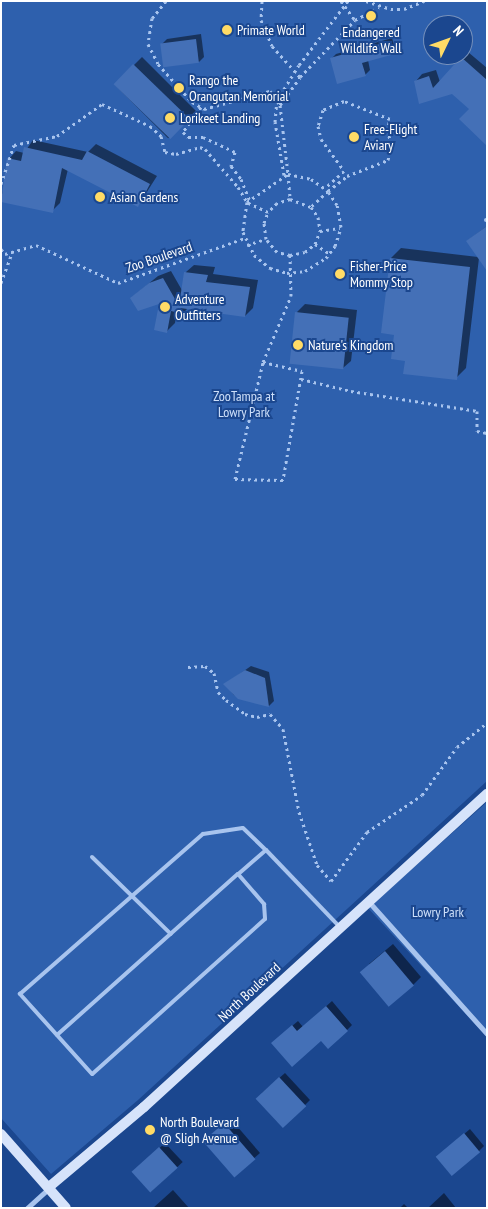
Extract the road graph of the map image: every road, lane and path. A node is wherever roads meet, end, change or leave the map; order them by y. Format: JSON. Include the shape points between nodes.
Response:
{"nodes":[{"id":1,"x":166,"y":1,"type":"edge"},
{"id":2,"x":262,"y":1,"type":"edge"},
{"id":3,"x":340,"y":1,"type":"edge"},
{"id":4,"x":348,"y":1,"type":"edge"},
{"id":5,"x":366,"y":1,"type":"edge"},
{"id":6,"x":424,"y":1,"type":"edge"},
{"id":7,"x":343,"y":6,"type":"junction"},
{"id":8,"x":379,"y":7,"type":"junction"},
{"id":9,"x":355,"y":20,"type":"junction"},
{"id":10,"x":295,"y":71,"type":"junction"},
{"id":11,"x":300,"y":77,"type":"junction"},
{"id":12,"x":277,"y":100,"type":"junction"},
{"id":13,"x":280,"y":105,"type":"junction"},
{"id":14,"x":201,"y":107,"type":"junction"},
{"id":15,"x":288,"y":174,"type":"junction"},
{"id":16,"x":284,"y":175,"type":"junction"},
{"id":17,"x":1,"y":184,"type":"edge"},
{"id":18,"x":326,"y":190,"type":"junction"},
{"id":19,"x":290,"y":199,"type":"junction"},
{"id":20,"x":248,"y":201,"type":"junction"},
{"id":21,"x":311,"y":207,"type":"junction"},
{"id":22,"x":268,"y":212,"type":"junction"},
{"id":23,"x":340,"y":228,"type":"junction"},
{"id":24,"x":320,"y":231,"type":"junction"},
{"id":25,"x":245,"y":238,"type":"junction"},
{"id":26,"x":266,"y":239,"type":"junction"},
{"id":27,"x":314,"y":244,"type":"junction"},
{"id":28,"x":247,"y":245,"type":"junction"},
{"id":29,"x":1,"y":249,"type":"edge"},
{"id":30,"x":12,"y":252,"type":"junction"},
{"id":31,"x":330,"y":254,"type":"junction"},
{"id":32,"x":290,"y":255,"type":"junction"},
{"id":33,"x":289,"y":272,"type":"junction"},
{"id":34,"x":1,"y":283,"type":"edge"},
{"id":35,"x":263,"y":362,"type":"junction"},
{"id":36,"x":301,"y":379,"type":"junction"},
{"id":37,"x":487,"y":433,"type":"edge"},
{"id":38,"x":188,"y":667,"type":"dead end"},
{"id":39,"x":487,"y":723,"type":"edge"},
{"id":40,"x":487,"y":794,"type":"edge"},
{"id":41,"x":266,"y":850,"type":"junction"},
{"id":42,"x":92,"y":857,"type":"dead end"},
{"id":43,"x":238,"y":874,"type":"junction"},
{"id":44,"x":134,"y":895,"type":"junction"},
{"id":45,"x":368,"y":901,"type":"junction"},
{"id":46,"x":340,"y":927,"type":"junction"},
{"id":47,"x":171,"y":934,"type":"junction"},
{"id":48,"x":487,"y":1034,"type":"edge"},
{"id":49,"x":57,"y":1035,"type":"junction"},
{"id":50,"x":1,"y":1134,"type":"edge"},
{"id":51,"x":49,"y":1188,"type":"junction"},
{"id":52,"x":27,"y":1208,"type":"edge"},
{"id":53,"x":66,"y":1208,"type":"edge"}],
"edges":[{"from":1,"to":14,"type":"path","via":[[152,18],[148,44],[158,64],[192,102]]},
{"from":2,"to":10,"type":"path","via":[[261,20],[272,46]]},
{"from":3,"to":7,"type":"path"},
{"from":4,"to":7,"type":"path"},
{"from":5,"to":8,"type":"path"},
{"from":6,"to":8,"type":"path","via":[[404,9]]},
{"from":7,"to":9,"type":"path"},
{"from":7,"to":10,"type":"path"},
{"from":8,"to":9,"type":"path"},
{"from":9,"to":11,"type":"path"},
{"from":10,"to":11,"type":"path"},
{"from":10,"to":12,"type":"path"},
{"from":11,"to":13,"type":"path"},
{"from":12,"to":13,"type":"path"},
{"from":12,"to":14,"type":"path","via":[[270,91],[204,109]]},
{"from":12,"to":16,"type":"path","via":[[275,122]]},
{"from":13,"to":15,"type":"path"},
{"from":14,"to":20,"type":"path","via":[[183,132],[188,137],[203,137],[235,152],[231,166],[241,179]]},
{"from":15,"to":16,"type":"path"},
{"from":15,"to":18,"type":"path","via":[[311,179]]},
{"from":15,"to":19,"type":"path"},
{"from":16,"to":20,"type":"path"},
{"from":17,"to":20,"type":"path","via":[[14,146],[57,136],[102,104],[150,126],[161,136],[165,152],[176,154],[200,147],[205,149]]},
{"from":18,"to":18,"type":"path","via":[[344,171],[321,139],[318,126],[323,110],[344,101],[390,120],[387,131],[392,144],[388,160],[347,176]]},
{"from":18,"to":21,"type":"path"},
{"from":18,"to":23,"type":"path","via":[[337,205]]},
{"from":19,"to":21,"type":"path"},
{"from":19,"to":22,"type":"path","via":[[277,203]]},
{"from":20,"to":22,"type":"path"},
{"from":20,"to":25,"type":"path","via":[[243,216]]},
{"from":21,"to":24,"type":"path","via":[[318,217]]},
{"from":22,"to":26,"type":"path","via":[[264,223]]},
{"from":23,"to":24,"type":"path"},
{"from":23,"to":31,"type":"path"},
{"from":24,"to":27,"type":"path"},
{"from":25,"to":28,"type":"path"},
{"from":25,"to":30,"type":"path","name":"Zoo Boulevard","via":[[118,283],[36,245]]},
{"from":26,"to":28,"type":"path"},
{"from":26,"to":32,"type":"path","via":[[277,252]]},
{"from":27,"to":31,"type":"path"},
{"from":27,"to":32,"type":"path","via":[[306,252]]},
{"from":28,"to":33,"type":"path","via":[[262,262]]},
{"from":29,"to":30,"type":"path","via":[[5,254]]},
{"from":30,"to":34,"type":"path"},
{"from":31,"to":33,"type":"path","via":[[315,267]]},
{"from":32,"to":33,"type":"path"},
{"from":33,"to":35,"type":"path","via":[[290,296]]},
{"from":35,"to":36,"type":"path","via":[[302,371]]},
{"from":35,"to":36,"type":"path","via":[[235,479],[283,480]]},
{"from":36,"to":37,"type":"path","via":[[351,392],[478,411],[477,431]]},
{"from":38,"to":39,"type":"path","via":[[205,666],[214,673],[218,692],[226,700],[245,714],[257,717],[270,714],[283,729],[299,812],[316,865],[330,881],[366,832],[422,795],[457,746]]},
{"from":40,"to":45,"type":"street","name":"North Boulevard"},
{"from":41,"to":43,"type":"lane"},
{"from":41,"to":44,"type":"lane","via":[[242,828],[203,834]]},
{"from":41,"to":46,"type":"lane"},
{"from":42,"to":44,"type":"lane"},
{"from":43,"to":47,"type":"lane"},
{"from":43,"to":49,"type":"lane","via":[[264,904],[265,919],[92,1074]]},
{"from":44,"to":47,"type":"lane"},
{"from":44,"to":49,"type":"lane","via":[[20,994]]},
{"from":45,"to":46,"type":"street","name":"North Boulevard"},
{"from":45,"to":48,"type":"street"},
{"from":46,"to":51,"type":"street","name":"North Boulevard"},
{"from":47,"to":49,"type":"lane"},
{"from":50,"to":51,"type":"street"},
{"from":51,"to":52,"type":"street","name":"North Boulevard"},
{"from":51,"to":53,"type":"street"}]}
